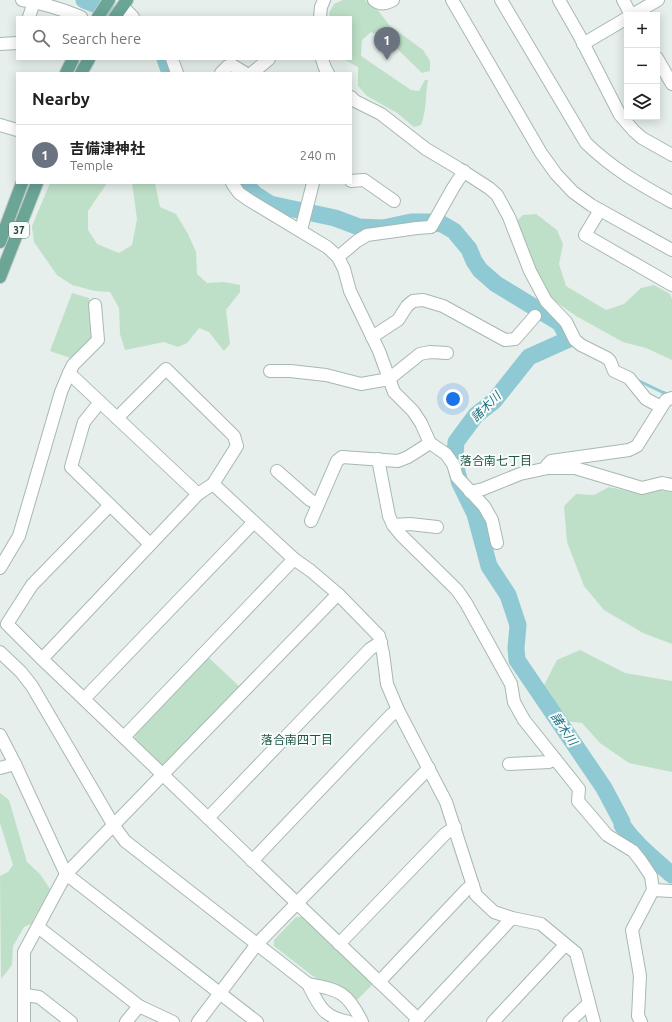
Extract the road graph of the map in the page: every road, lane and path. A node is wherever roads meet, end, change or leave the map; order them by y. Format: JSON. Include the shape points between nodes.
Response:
{"nodes":[{"id":1,"x":109,"y":0,"type":"edge"},
{"id":2,"x":324,"y":0,"type":"edge"},
{"id":3,"x":374,"y":0,"type":"edge"},
{"id":4,"x":393,"y":0,"type":"edge"},
{"id":5,"x":452,"y":0,"type":"edge"},
{"id":6,"x":501,"y":0,"type":"edge"},
{"id":7,"x":559,"y":0,"type":"edge"},
{"id":8,"x":622,"y":0,"type":"edge"},
{"id":9,"x":658,"y":0,"type":"edge"},
{"id":10,"x":28,"y":1,"type":"edge"},
{"id":11,"x":121,"y":8,"type":"edge"},
{"id":12,"x":630,"y":12,"type":"edge"},
{"id":13,"x":637,"y":12,"type":"edge"},
{"id":14,"x":29,"y":16,"type":"edge"},
{"id":15,"x":79,"y":16,"type":"edge"},
{"id":16,"x":99,"y":16,"type":"edge"},
{"id":17,"x":132,"y":16,"type":"edge"},
{"id":18,"x":320,"y":16,"type":"edge"},
{"id":19,"x":624,"y":20,"type":"edge"},
{"id":20,"x":16,"y":43,"type":"edge"},
{"id":21,"x":0,"y":44,"type":"edge"},
{"id":22,"x":583,"y":44,"type":"junction"},
{"id":23,"x":72,"y":60,"type":"edge"},
{"id":24,"x":88,"y":60,"type":"edge"},
{"id":25,"x":172,"y":60,"type":"edge"},
{"id":26,"x":268,"y":60,"type":"edge"},
{"id":27,"x":322,"y":60,"type":"edge"},
{"id":28,"x":660,"y":63,"type":"edge"},
{"id":29,"x":66,"y":72,"type":"edge"},
{"id":30,"x":82,"y":72,"type":"edge"},
{"id":31,"x":177,"y":72,"type":"edge"},
{"id":32,"x":223,"y":72,"type":"edge"},
{"id":33,"x":243,"y":72,"type":"edge"},
{"id":34,"x":253,"y":72,"type":"edge"},
{"id":35,"x":327,"y":72,"type":"edge"},
{"id":36,"x":672,"y":84,"type":"edge"},
{"id":37,"x":352,"y":98,"type":"edge"},
{"id":38,"x":0,"y":125,"type":"edge"},
{"id":39,"x":16,"y":130,"type":"edge"},
{"id":40,"x":672,"y":155,"type":"edge"},
{"id":41,"x":464,"y":172,"type":"junction"},
{"id":42,"x":352,"y":181,"type":"edge"},
{"id":43,"x":22,"y":184,"type":"edge"},
{"id":44,"x":37,"y":184,"type":"edge"},
{"id":45,"x":233,"y":184,"type":"edge"},
{"id":46,"x":314,"y":184,"type":"edge"},
{"id":47,"x":394,"y":201,"type":"dead end"},
{"id":48,"x":672,"y":202,"type":"edge"},
{"id":49,"x":600,"y":210,"type":"junction"},
{"id":50,"x":301,"y":230,"type":"junction"},
{"id":51,"x":0,"y":242,"type":"edge"},
{"id":52,"x":672,"y":250,"type":"edge"},
{"id":53,"x":338,"y":257,"type":"junction"},
{"id":54,"x":0,"y":277,"type":"edge"},
{"id":55,"x":672,"y":285,"type":"edge"},
{"id":56,"x":95,"y":305,"type":"dead end"},
{"id":57,"x":535,"y":316,"type":"dead end"},
{"id":58,"x":372,"y":337,"type":"junction"},
{"id":59,"x":447,"y":353,"type":"dead end"},
{"id":60,"x":270,"y":371,"type":"dead end"},
{"id":61,"x":70,"y":373,"type":"junction"},
{"id":62,"x":389,"y":379,"type":"junction"},
{"id":63,"x":672,"y":398,"type":"edge"},
{"id":64,"x":100,"y":402,"type":"junction"},
{"id":65,"x":661,"y":407,"type":"junction"},
{"id":66,"x":117,"y":418,"type":"junction"},
{"id":67,"x":430,"y":444,"type":"junction"},
{"id":68,"x":378,"y":459,"type":"junction"},
{"id":69,"x":543,"y":469,"type":"junction"},
{"id":70,"x":277,"y":471,"type":"dead end"},
{"id":71,"x":213,"y":484,"type":"junction"},
{"id":72,"x":672,"y":485,"type":"edge"},
{"id":73,"x":470,"y":492,"type":"junction"},
{"id":74,"x":198,"y":494,"type":"junction"},
{"id":75,"x":318,"y":504,"type":"junction"},
{"id":76,"x":110,"y":505,"type":"junction"},
{"id":77,"x":311,"y":521,"type":"dead end"},
{"id":78,"x":254,"y":522,"type":"junction"},
{"id":79,"x":393,"y":525,"type":"junction"},
{"id":80,"x":438,"y":527,"type":"dead end"},
{"id":81,"x":497,"y":543,"type":"dead end"},
{"id":82,"x":150,"y":544,"type":"junction"},
{"id":83,"x":294,"y":559,"type":"junction"},
{"id":84,"x":0,"y":568,"type":"edge"},
{"id":85,"x":338,"y":594,"type":"junction"},
{"id":86,"x":381,"y":642,"type":"junction"},
{"id":87,"x":0,"y":652,"type":"edge"},
{"id":88,"x":42,"y":659,"type":"junction"},
{"id":89,"x":84,"y":699,"type":"junction"},
{"id":90,"x":398,"y":710,"type":"junction"},
{"id":91,"x":0,"y":735,"type":"edge"},
{"id":92,"x":124,"y":737,"type":"junction"},
{"id":93,"x":555,"y":759,"type":"junction"},
{"id":94,"x":15,"y":764,"type":"junction"},
{"id":95,"x":509,"y":764,"type":"dead end"},
{"id":96,"x":0,"y":768,"type":"edge"},
{"id":97,"x":429,"y":768,"type":"junction"},
{"id":98,"x":163,"y":775,"type":"junction"},
{"id":99,"x":208,"y":818,"type":"junction"},
{"id":100,"x":114,"y":826,"type":"junction"},
{"id":101,"x":454,"y":827,"type":"junction"},
{"id":102,"x":252,"y":861,"type":"junction"},
{"id":103,"x":66,"y":874,"type":"junction"},
{"id":104,"x":473,"y":885,"type":"junction"},
{"id":105,"x":653,"y":890,"type":"junction"},
{"id":106,"x":672,"y":891,"type":"edge"},
{"id":107,"x":297,"y":904,"type":"junction"},
{"id":108,"x":512,"y":918,"type":"junction"},
{"id":109,"x":38,"y":927,"type":"junction"},
{"id":110,"x":257,"y":944,"type":"junction"},
{"id":111,"x":339,"y":944,"type":"junction"},
{"id":112,"x":566,"y":945,"type":"junction"},
{"id":113,"x":379,"y":982,"type":"junction"},
{"id":114,"x":308,"y":984,"type":"junction"},
{"id":115,"x":25,"y":994,"type":"junction"},
{"id":116,"x":219,"y":994,"type":"junction"},
{"id":117,"x":588,"y":1004,"type":"junction"},
{"id":118,"x":139,"y":1006,"type":"junction"},
{"id":119,"x":417,"y":1020,"type":"edge"},
{"id":120,"x":24,"y":1022,"type":"edge"},
{"id":121,"x":71,"y":1022,"type":"edge"},
{"id":122,"x":126,"y":1022,"type":"edge"},
{"id":123,"x":173,"y":1022,"type":"edge"},
{"id":124,"x":198,"y":1022,"type":"edge"},
{"id":125,"x":257,"y":1022,"type":"edge"},
{"id":126,"x":349,"y":1022,"type":"edge"},
{"id":127,"x":362,"y":1022,"type":"edge"},
{"id":128,"x":492,"y":1022,"type":"edge"},
{"id":129,"x":569,"y":1022,"type":"edge"},
{"id":130,"x":594,"y":1022,"type":"edge"},
{"id":131,"x":641,"y":1022,"type":"edge"}],
"edges":[{"from":1,"to":16,"type":"main road"},
{"from":2,"to":18,"type":"street"},
{"from":3,"to":4,"type":"street","via":[[386,4]]},
{"from":5,"to":49,"type":"street","via":[[541,153],[573,192]]},
{"from":6,"to":48,"type":"street","via":[[586,143],[603,160],[624,175]]},
{"from":7,"to":22,"type":"street"},
{"from":8,"to":12,"type":"street"},
{"from":9,"to":13,"type":"street"},
{"from":10,"to":14,"type":"street"},
{"from":10,"to":15,"type":"street"},
{"from":11,"to":17,"type":"street"},
{"from":19,"to":22,"type":"street"},
{"from":20,"to":21,"type":"street"},
{"from":22,"to":40,"type":"street","via":[[620,115],[642,138]]},
{"from":23,"to":29,"type":"main road"},
{"from":24,"to":30,"type":"main road"},
{"from":25,"to":31,"type":"street"},
{"from":26,"to":34,"type":"street"},
{"from":27,"to":35,"type":"street"},
{"from":28,"to":36,"type":"street"},
{"from":32,"to":33,"type":"street","via":[[228,66]]},
{"from":37,"to":41,"type":"street","via":[[381,114],[426,149]]},
{"from":38,"to":39,"type":"street"},
{"from":41,"to":53,"type":"street","via":[[432,227],[367,235]]},
{"from":41,"to":65,"type":"street","via":[[497,195],[546,301],[566,322],[575,340],[610,361],[614,371],[629,378],[646,399]]},
{"from":42,"to":47,"type":"street","via":[[364,180]]},
{"from":43,"to":51,"type":"main road","number":"37"},
{"from":44,"to":54,"type":"main road","number":"37"},
{"from":45,"to":50,"type":"street","via":[[239,193],[249,200]]},
{"from":46,"to":50,"type":"street"},
{"from":49,"to":52,"type":"street"},
{"from":49,"to":55,"type":"street","via":[[586,235]]},
{"from":50,"to":53,"type":"street"},
{"from":53,"to":58,"type":"street","via":[[350,291]]},
{"from":56,"to":61,"type":"street","via":[[98,340],[73,365]]},
{"from":57,"to":58,"type":"street","via":[[515,339],[505,340],[443,306],[423,300],[413,301],[398,320]]},
{"from":58,"to":62,"type":"street"},
{"from":59,"to":62,"type":"street","via":[[420,354]]},
{"from":60,"to":62,"type":"street","via":[[326,375],[361,384]]},
{"from":61,"to":64,"type":"street"},
{"from":61,"to":84,"type":"street","via":[[61,392],[19,536]]},
{"from":62,"to":67,"type":"street","via":[[394,392],[421,423]]},
{"from":63,"to":65,"type":"street","via":[[666,400]]},
{"from":64,"to":66,"type":"street"},
{"from":64,"to":76,"type":"street","via":[[84,422],[71,467]]},
{"from":65,"to":69,"type":"street","via":[[637,446],[629,450],[550,461]]},
{"from":66,"to":71,"type":"street","via":[[166,369],[234,436],[238,446]]},
{"from":66,"to":74,"type":"street"},
{"from":67,"to":68,"type":"street","via":[[398,461]]},
{"from":67,"to":73,"type":"street","via":[[446,454],[458,477]]},
{"from":68,"to":75,"type":"street","via":[[342,457],[337,461]]},
{"from":68,"to":79,"type":"street"},
{"from":69,"to":72,"type":"street","via":[[575,468],[642,488],[662,483]]},
{"from":69,"to":73,"type":"street","via":[[520,474]]},
{"from":70,"to":75,"type":"street"},
{"from":71,"to":74,"type":"street"},
{"from":71,"to":78,"type":"street"},
{"from":73,"to":81,"type":"street","via":[[484,506],[492,520]]},
{"from":74,"to":82,"type":"street"},
{"from":75,"to":77,"type":"street"},
{"from":76,"to":82,"type":"street"},
{"from":76,"to":88,"type":"street","via":[[32,585],[7,624]]},
{"from":78,"to":83,"type":"street"},
{"from":78,"to":89,"type":"street"},
{"from":79,"to":80,"type":"street"},
{"from":79,"to":93,"type":"street","via":[[457,590],[511,684],[514,702],[524,720]]},
{"from":82,"to":88,"type":"street"},
{"from":83,"to":85,"type":"street"},
{"from":83,"to":92,"type":"street"},
{"from":85,"to":86,"type":"street","via":[[379,636]]},
{"from":85,"to":98,"type":"street"},
{"from":86,"to":90,"type":"street","via":[[387,684]]},
{"from":86,"to":99,"type":"street","via":[[370,649]]},
{"from":87,"to":100,"type":"street","via":[[32,686]]},
{"from":88,"to":89,"type":"street"},
{"from":89,"to":92,"type":"street"},
{"from":90,"to":97,"type":"street"},
{"from":90,"to":102,"type":"street"},
{"from":91,"to":94,"type":"street"},
{"from":92,"to":98,"type":"street"},
{"from":93,"to":95,"type":"street","via":[[548,762]]},
{"from":93,"to":105,"type":"street","via":[[579,789],[578,801],[607,834],[633,852],[641,861],[651,876]]},
{"from":94,"to":96,"type":"street"},
{"from":94,"to":103,"type":"street"},
{"from":97,"to":101,"type":"street","via":[[446,802]]},
{"from":97,"to":107,"type":"street"},
{"from":98,"to":99,"type":"street"},
{"from":98,"to":100,"type":"street"},
{"from":99,"to":102,"type":"street"},
{"from":100,"to":103,"type":"street"},
{"from":100,"to":110,"type":"street","via":[[125,841]]},
{"from":101,"to":104,"type":"street"},
{"from":101,"to":111,"type":"street"},
{"from":102,"to":107,"type":"street"},
{"from":103,"to":109,"type":"street"},
{"from":103,"to":116,"type":"street"},
{"from":104,"to":108,"type":"street","via":[[476,895],[494,912]]},
{"from":104,"to":113,"type":"street"},
{"from":105,"to":106,"type":"street"},
{"from":105,"to":131,"type":"street","via":[[632,930],[640,976],[638,1016]]},
{"from":107,"to":110,"type":"street"},
{"from":107,"to":111,"type":"street"},
{"from":108,"to":112,"type":"street","via":[[541,924]]},
{"from":108,"to":119,"type":"street"},
{"from":109,"to":115,"type":"street","via":[[24,952]]},
{"from":109,"to":118,"type":"street"},
{"from":110,"to":114,"type":"street"},
{"from":110,"to":116,"type":"street"},
{"from":111,"to":113,"type":"street"},
{"from":112,"to":117,"type":"street","via":[[576,953]]},
{"from":112,"to":128,"type":"street"},
{"from":113,"to":119,"type":"street"},
{"from":114,"to":126,"type":"street","via":[[322,1009],[338,1020]]},
{"from":114,"to":127,"type":"street","via":[[334,989],[344,996],[354,1005]]},
{"from":115,"to":120,"type":"street"},
{"from":115,"to":121,"type":"street","via":[[39,997]]},
{"from":116,"to":124,"type":"street"},
{"from":116,"to":125,"type":"street"},
{"from":117,"to":129,"type":"street"},
{"from":117,"to":130,"type":"street"},
{"from":118,"to":122,"type":"street"},
{"from":118,"to":123,"type":"street"}]}
